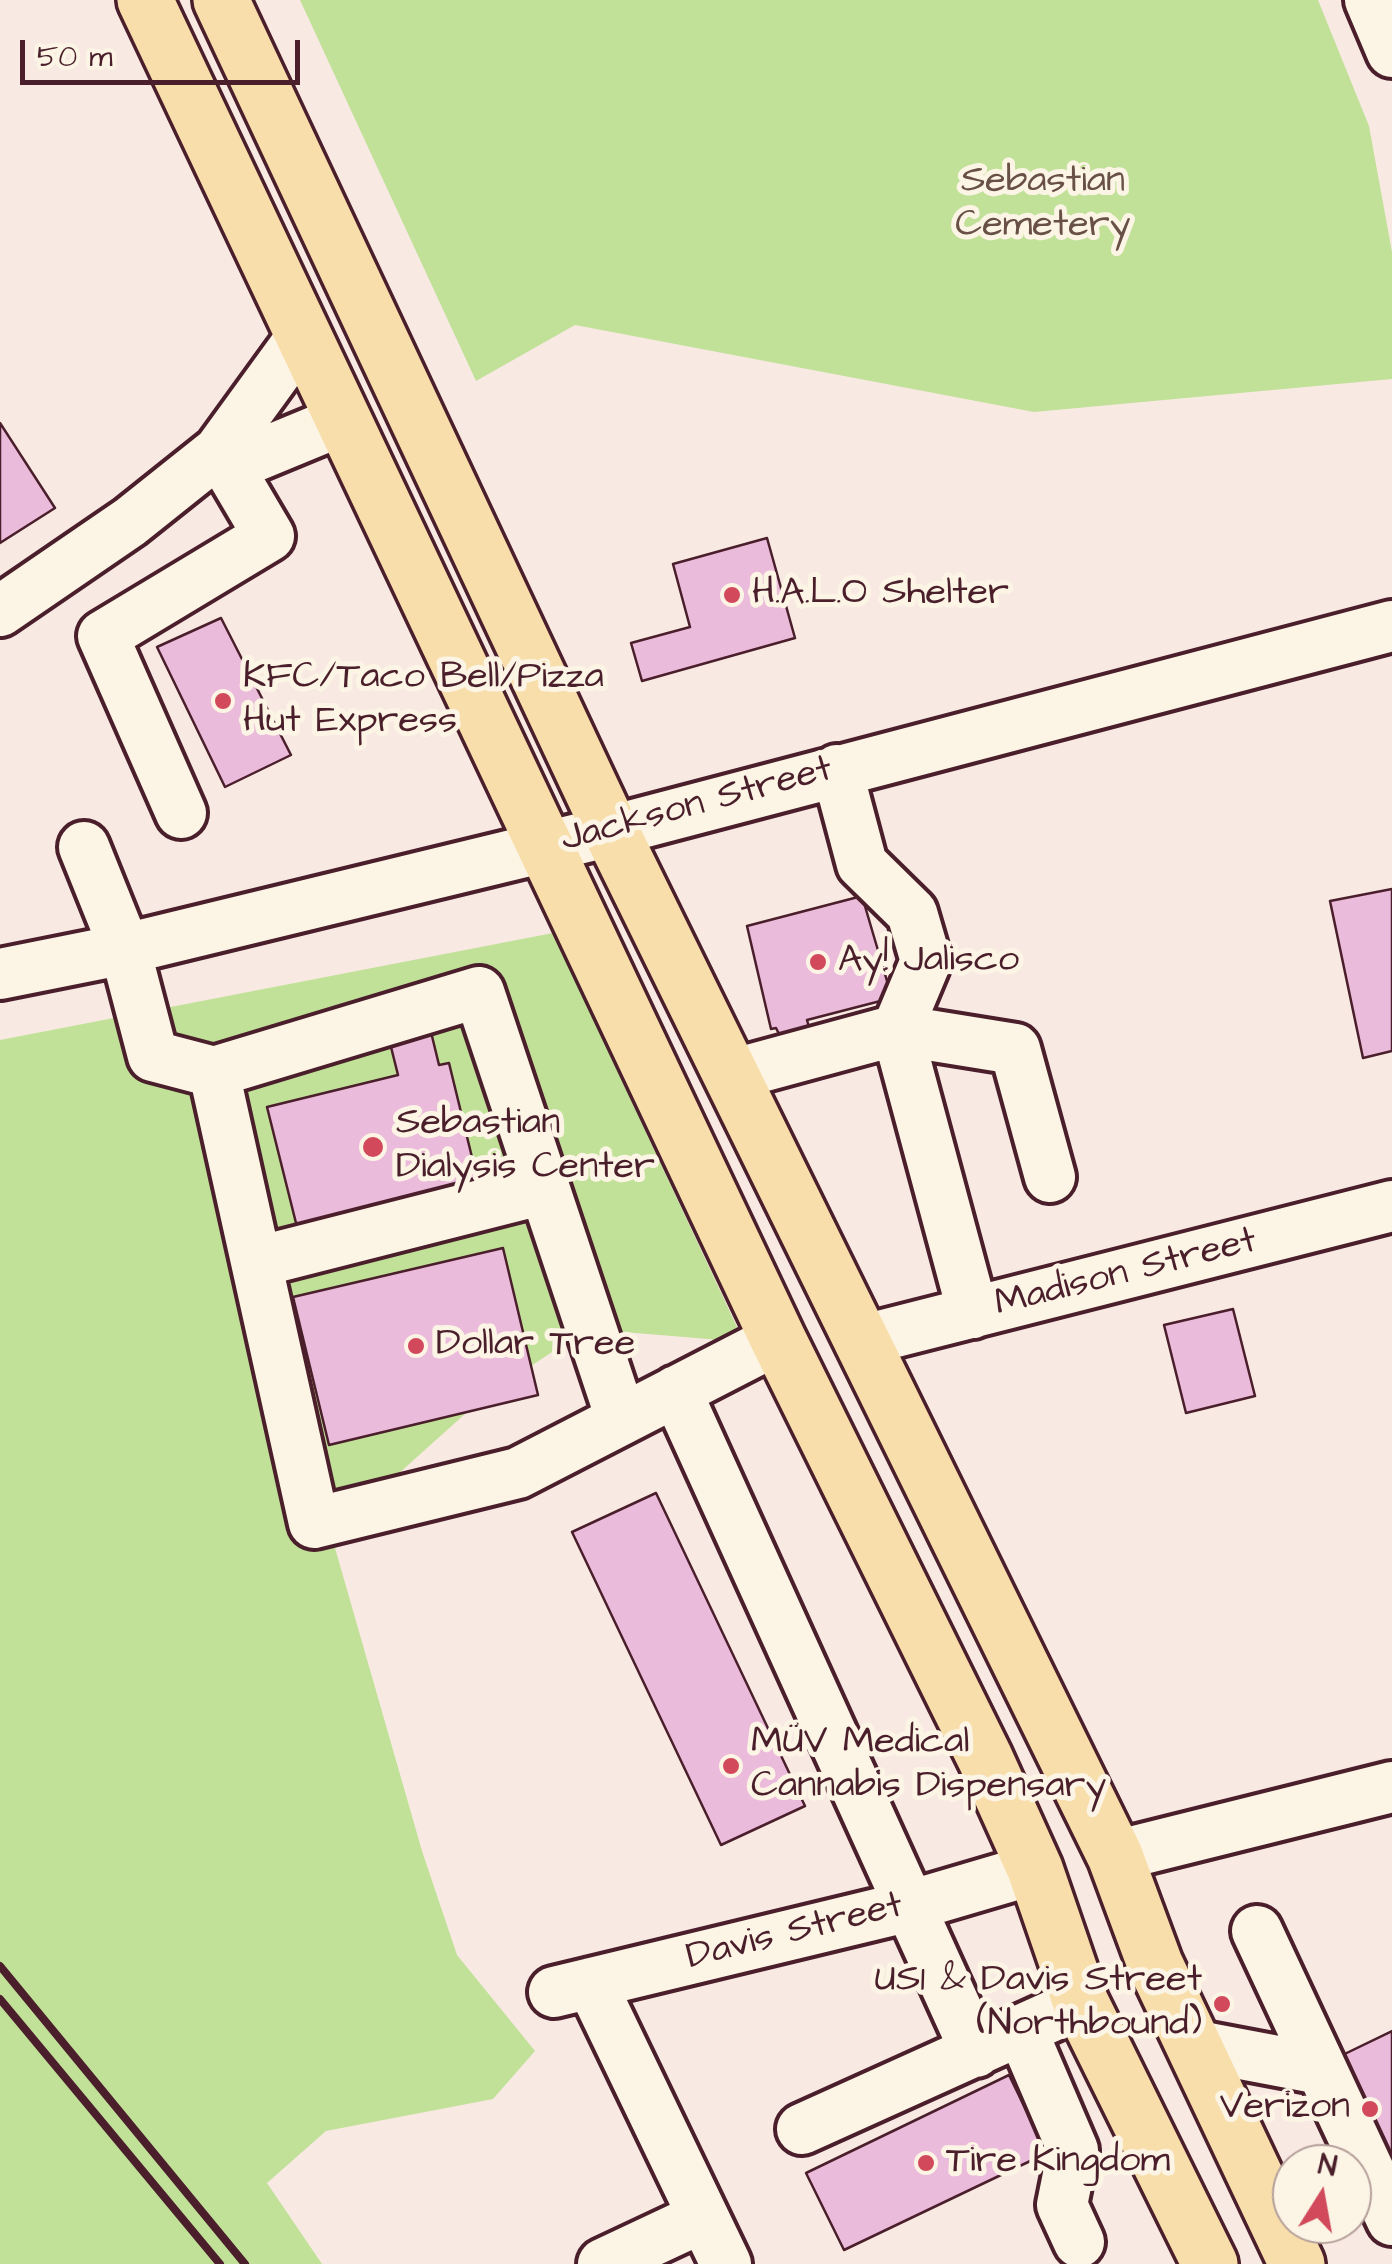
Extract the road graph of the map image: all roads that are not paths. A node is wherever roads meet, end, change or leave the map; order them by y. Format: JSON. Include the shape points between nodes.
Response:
{"nodes":[{"id":1,"x":145,"y":0,"type":"edge"},
{"id":2,"x":220,"y":0,"type":"edge"},
{"id":3,"x":1370,"y":0,"type":"edge"},
{"id":4,"x":1392,"y":52,"type":"edge"},
{"id":5,"x":304,"y":334,"type":"junction"},
{"id":6,"x":343,"y":420,"type":"junction"},
{"id":7,"x":219,"y":451,"type":"junction"},
{"id":8,"x":0,"y":611,"type":"edge"},
{"id":9,"x":1392,"y":626,"type":"edge"},
{"id":10,"x":837,"y":770,"type":"junction"},
{"id":11,"x":181,"y":812,"type":"dead end"},
{"id":12,"x":611,"y":831,"type":"junction"},
{"id":13,"x":543,"y":846,"type":"junction"},
{"id":14,"x":84,"y":847,"type":"dead end"},
{"id":15,"x":126,"y":949,"type":"junction"},
{"id":16,"x":0,"y":974,"type":"edge"},
{"id":17,"x":897,"y":1030,"type":"junction"},
{"id":18,"x":214,"y":1072,"type":"junction"},
{"id":19,"x":730,"y":1075,"type":"junction"},
{"id":20,"x":1050,"y":1177,"type":"dead end"},
{"id":21,"x":544,"y":1189,"type":"junction"},
{"id":22,"x":1392,"y":1206,"type":"edge"},
{"id":23,"x":256,"y":1262,"type":"junction"},
{"id":24,"x":973,"y":1313,"type":"junction"},
{"id":25,"x":778,"y":1339,"type":"junction"},
{"id":26,"x":860,"y":1340,"type":"junction"},
{"id":27,"x":676,"y":1392,"type":"junction"},
{"id":28,"x":620,"y":1418,"type":"junction"},
{"id":29,"x":985,"y":1758,"type":"junction"},
{"id":30,"x":1392,"y":1787,"type":"edge"},
{"id":31,"x":1114,"y":1856,"type":"junction"},
{"id":32,"x":1035,"y":1869,"type":"junction"},
{"id":33,"x":906,"y":1907,"type":"junction"},
{"id":34,"x":1257,"y":1931,"type":"dead end"},
{"id":35,"x":1155,"y":1964,"type":"junction"},
{"id":36,"x":1082,"y":2003,"type":"junction"},
{"id":37,"x":1022,"y":2031,"type":"junction"},
{"id":38,"x":1193,"y":2044,"type":"junction"},
{"id":39,"x":976,"y":2052,"type":"junction"},
{"id":40,"x":1320,"y":2069,"type":"junction"},
{"id":41,"x":802,"y":2129,"type":"dead end"},
{"id":42,"x":704,"y":2218,"type":"junction"},
{"id":43,"x":1392,"y":2220,"type":"edge"},
{"id":44,"x":1080,"y":2242,"type":"dead end"},
{"id":45,"x":1392,"y":2245,"type":"edge"},
{"id":46,"x":603,"y":2264,"type":"edge"},
{"id":47,"x":726,"y":2264,"type":"edge"},
{"id":48,"x":1210,"y":2264,"type":"edge"},
{"id":49,"x":1297,"y":2264,"type":"edge"},
{"id":50,"x":1383,"y":2264,"type":"edge"}],
"edges":[{"from":1,"to":5,"type":"main road"},
{"from":2,"to":12,"type":"main road"},
{"from":3,"to":4,"type":"street"},
{"from":5,"to":6,"type":"main road"},
{"from":5,"to":7,"type":"street"},
{"from":6,"to":7,"type":"street","via":[[251,458]]},
{"from":6,"to":13,"type":"main road"},
{"from":7,"to":8,"type":"street"},
{"from":7,"to":11,"type":"street","via":[[269,536],[104,636]]},
{"from":9,"to":10,"type":"street","name":"Jackson Street"},
{"from":10,"to":12,"type":"street","name":"Jackson Street"},
{"from":10,"to":17,"type":"street","via":[[862,864],[912,913],[926,961]]},
{"from":12,"to":13,"type":"street","name":"Jackson Street"},
{"from":12,"to":19,"type":"main road"},
{"from":13,"to":15,"type":"street","name":"Jackson Street"},
{"from":13,"to":25,"type":"main road"},
{"from":14,"to":15,"type":"street"},
{"from":15,"to":16,"type":"street","name":"Jackson Street"},
{"from":15,"to":18,"type":"street","via":[[153,1056]]},
{"from":17,"to":19,"type":"street"},
{"from":17,"to":20,"type":"street","via":[[1015,1049]]},
{"from":17,"to":24,"type":"street"},
{"from":18,"to":21,"type":"street","via":[[478,992]]},
{"from":18,"to":23,"type":"street"},
{"from":19,"to":26,"type":"main road"},
{"from":21,"to":23,"type":"street"},
{"from":21,"to":28,"type":"street"},
{"from":22,"to":24,"type":"street","name":"Madison Street"},
{"from":23,"to":28,"type":"street","via":[[314,1524],[518,1473]]},
{"from":24,"to":26,"type":"street","name":"Madison Street"},
{"from":25,"to":27,"type":"street"},
{"from":25,"to":29,"type":"main road"},
{"from":26,"to":31,"type":"main road"},
{"from":27,"to":28,"type":"street"},
{"from":27,"to":33,"type":"street"},
{"from":29,"to":31,"type":"main road","via":[[1063,1832]]},
{"from":29,"to":32,"type":"main road"},
{"from":30,"to":31,"type":"street"},
{"from":31,"to":35,"type":"main road"},
{"from":32,"to":33,"type":"street","name":"Davis Street"},
{"from":32,"to":35,"type":"main road"},
{"from":32,"to":36,"type":"main road"},
{"from":33,"to":39,"type":"street"},
{"from":33,"to":42,"type":"street","name":"Davis Street","via":[[572,1987]]},
{"from":34,"to":40,"type":"street"},
{"from":35,"to":38,"type":"main road"},
{"from":36,"to":37,"type":"street"},
{"from":36,"to":48,"type":"main road"},
{"from":37,"to":39,"type":"street"},
{"from":37,"to":44,"type":"street","via":[[1072,2150],[1062,2205]]},
{"from":38,"to":40,"type":"street"},
{"from":38,"to":49,"type":"main road"},
{"from":39,"to":41,"type":"street"},
{"from":40,"to":43,"type":"street"},
{"from":42,"to":46,"type":"street"},
{"from":42,"to":47,"type":"street"},
{"from":45,"to":50,"type":"street"}]}
